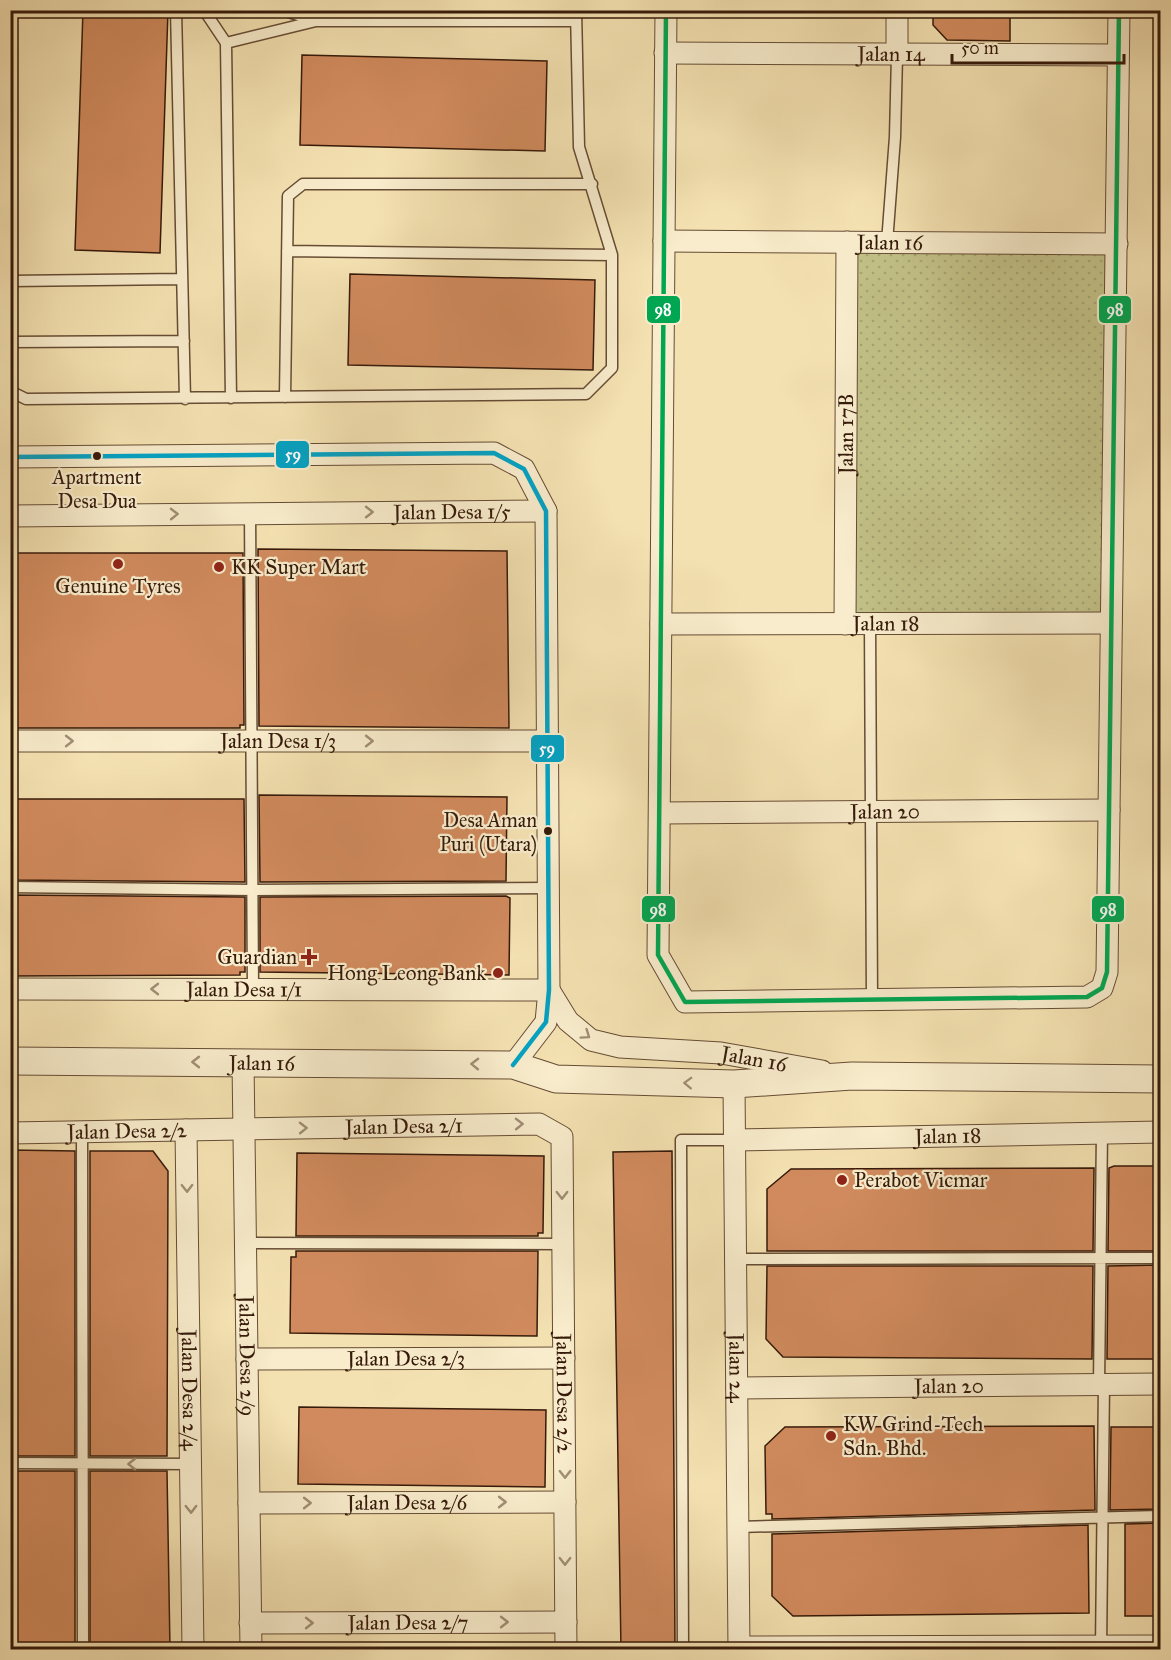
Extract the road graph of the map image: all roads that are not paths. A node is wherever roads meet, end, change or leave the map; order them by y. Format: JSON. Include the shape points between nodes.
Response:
{"nodes":[{"id":1,"x":176,"y":10,"type":"edge"},
{"id":2,"x":204,"y":10,"type":"edge"},
{"id":3,"x":283,"y":10,"type":"edge"},
{"id":4,"x":336,"y":10,"type":"edge"},
{"id":5,"x":468,"y":10,"type":"edge"},
{"id":6,"x":666,"y":10,"type":"edge"},
{"id":7,"x":897,"y":10,"type":"edge"},
{"id":8,"x":1119,"y":10,"type":"edge"},
{"id":9,"x":576,"y":16,"type":"edge"},
{"id":10,"x":316,"y":21,"type":"junction"},
{"id":11,"x":448,"y":22,"type":"junction"},
{"id":12,"x":226,"y":43,"type":"junction"},
{"id":13,"x":665,"y":53,"type":"junction"},
{"id":14,"x":897,"y":55,"type":"junction"},
{"id":15,"x":1119,"y":55,"type":"junction"},
{"id":16,"x":592,"y":183,"type":"junction"},
{"id":17,"x":664,"y":241,"type":"junction"},
{"id":18,"x":847,"y":242,"type":"junction"},
{"id":19,"x":886,"y":243,"type":"junction"},
{"id":20,"x":1117,"y":244,"type":"junction"},
{"id":21,"x":287,"y":251,"type":"junction"},
{"id":22,"x":612,"y":255,"type":"junction"},
{"id":23,"x":181,"y":279,"type":"junction"},
{"id":24,"x":10,"y":281,"type":"edge"},
{"id":25,"x":184,"y":341,"type":"junction"},
{"id":26,"x":10,"y":342,"type":"edge"},
{"id":27,"x":10,"y":391,"type":"edge"},
{"id":28,"x":231,"y":398,"type":"junction"},
{"id":29,"x":285,"y":398,"type":"junction"},
{"id":30,"x":185,"y":399,"type":"junction"},
{"id":31,"x":10,"y":457,"type":"edge"},
{"id":32,"x":546,"y":511,"type":"junction"},
{"id":33,"x":250,"y":512,"type":"junction"},
{"id":34,"x":10,"y":516,"type":"edge"},
{"id":35,"x":1111,"y":623,"type":"junction"},
{"id":36,"x":661,"y":624,"type":"junction"},
{"id":37,"x":845,"y":624,"type":"junction"},
{"id":38,"x":870,"y":624,"type":"junction"},
{"id":39,"x":10,"y":741,"type":"edge"},
{"id":40,"x":252,"y":741,"type":"junction"},
{"id":41,"x":548,"y":741,"type":"junction"},
{"id":42,"x":1109,"y":810,"type":"junction"},
{"id":43,"x":871,"y":812,"type":"junction"},
{"id":44,"x":660,"y":813,"type":"junction"},
{"id":45,"x":10,"y":887,"type":"edge"},
{"id":46,"x":549,"y":888,"type":"junction"},
{"id":47,"x":253,"y":890,"type":"junction"},
{"id":48,"x":10,"y":989,"type":"edge"},
{"id":49,"x":253,"y":990,"type":"junction"},
{"id":50,"x":549,"y":990,"type":"junction"},
{"id":51,"x":872,"y":1000,"type":"junction"},
{"id":52,"x":10,"y":1061,"type":"edge"},
{"id":53,"x":243,"y":1062,"type":"junction"},
{"id":54,"x":513,"y":1065,"type":"junction"},
{"id":55,"x":852,"y":1076,"type":"junction"},
{"id":56,"x":1161,"y":1078,"type":"edge"},
{"id":57,"x":735,"y":1084,"type":"junction"},
{"id":58,"x":244,"y":1129,"type":"junction"},
{"id":59,"x":186,"y":1130,"type":"junction"},
{"id":60,"x":82,"y":1132,"type":"junction"},
{"id":61,"x":1102,"y":1132,"type":"junction"},
{"id":62,"x":1161,"y":1132,"type":"edge"},
{"id":63,"x":10,"y":1133,"type":"edge"},
{"id":64,"x":562,"y":1137,"type":"joint"},
{"id":65,"x":735,"y":1140,"type":"junction"},
{"id":66,"x":246,"y":1243,"type":"junction"},
{"id":67,"x":562,"y":1244,"type":"junction"},
{"id":68,"x":1100,"y":1257,"type":"junction"},
{"id":69,"x":1161,"y":1258,"type":"edge"},
{"id":70,"x":736,"y":1259,"type":"junction"},
{"id":71,"x":564,"y":1358,"type":"junction"},
{"id":72,"x":247,"y":1359,"type":"junction"},
{"id":73,"x":1101,"y":1384,"type":"junction"},
{"id":74,"x":1161,"y":1384,"type":"edge"},
{"id":75,"x":737,"y":1388,"type":"junction"},
{"id":76,"x":10,"y":1463,"type":"edge"},
{"id":77,"x":83,"y":1464,"type":"junction"},
{"id":78,"x":190,"y":1464,"type":"junction"},
{"id":79,"x":565,"y":1502,"type":"junction"},
{"id":80,"x":249,"y":1503,"type":"junction"},
{"id":81,"x":1102,"y":1516,"type":"junction"},
{"id":82,"x":1161,"y":1516,"type":"edge"},
{"id":83,"x":738,"y":1527,"type":"junction"},
{"id":84,"x":566,"y":1622,"type":"junction"},
{"id":85,"x":250,"y":1623,"type":"junction"},
{"id":86,"x":1161,"y":1646,"type":"edge"},
{"id":87,"x":739,"y":1648,"type":"edge"},
{"id":88,"x":1100,"y":1648,"type":"edge"},
{"id":89,"x":83,"y":1650,"type":"edge"},
{"id":90,"x":193,"y":1650,"type":"edge"},
{"id":91,"x":251,"y":1650,"type":"edge"},
{"id":92,"x":566,"y":1650,"type":"edge"},
{"id":93,"x":682,"y":1650,"type":"edge"}],
"edges":[{"from":1,"to":23,"type":"lane"},
{"from":2,"to":12,"type":"lane"},
{"from":3,"to":10,"type":"lane"},
{"from":4,"to":10,"type":"lane"},
{"from":5,"to":11,"type":"lane"},
{"from":6,"to":13,"type":"street"},
{"from":7,"to":14,"type":"street"},
{"from":8,"to":15,"type":"street"},
{"from":9,"to":11,"type":"lane"},
{"from":9,"to":16,"type":"lane","via":[[579,147]]},
{"from":10,"to":11,"type":"lane"},
{"from":10,"to":12,"type":"lane"},
{"from":12,"to":28,"type":"lane"},
{"from":13,"to":14,"type":"street","name":"Jalan 14"},
{"from":13,"to":17,"type":"street"},
{"from":14,"to":15,"type":"street","name":"Jalan 14"},
{"from":14,"to":19,"type":"lane"},
{"from":15,"to":20,"type":"street"},
{"from":16,"to":21,"type":"lane","via":[[303,184],[288,196]]},
{"from":16,"to":22,"type":"lane"},
{"from":17,"to":18,"type":"street","name":"Jalan 16"},
{"from":17,"to":36,"type":"street"},
{"from":18,"to":19,"type":"street","name":"Jalan 16"},
{"from":18,"to":37,"type":"street","name":"Jalan 17B"},
{"from":19,"to":20,"type":"street","name":"Jalan 16"},
{"from":20,"to":35,"type":"street"},
{"from":21,"to":22,"type":"lane"},
{"from":21,"to":29,"type":"lane"},
{"from":22,"to":29,"type":"lane","via":[[612,368],[586,394]]},
{"from":23,"to":24,"type":"lane"},
{"from":23,"to":25,"type":"lane"},
{"from":25,"to":26,"type":"lane"},
{"from":25,"to":30,"type":"lane"},
{"from":27,"to":30,"type":"lane","via":[[26,399]]},
{"from":28,"to":29,"type":"lane"},
{"from":28,"to":30,"type":"lane"},
{"from":31,"to":32,"type":"street","name":"Jalan Desa 1/5","via":[[495,453],[524,469]]},
{"from":33,"to":32,"type":"street","name":"Jalan Desa 1/5","one_way":true},
{"from":32,"to":41,"type":"street"},
{"from":34,"to":33,"type":"street","name":"Jalan Desa 1/5","one_way":true},
{"from":33,"to":40,"type":"lane"},
{"from":35,"to":38,"type":"street","name":"Jalan 18"},
{"from":35,"to":42,"type":"street"},
{"from":36,"to":37,"type":"street","name":"Jalan 18"},
{"from":36,"to":44,"type":"street"},
{"from":37,"to":38,"type":"street","name":"Jalan 18"},
{"from":38,"to":43,"type":"lane"},
{"from":39,"to":40,"type":"street","name":"Jalan Desa 1/3","one_way":true},
{"from":40,"to":41,"type":"street","name":"Jalan Desa 1/3","one_way":true},
{"from":40,"to":47,"type":"lane"},
{"from":41,"to":46,"type":"street"},
{"from":42,"to":43,"type":"street","name":"Jalan 20"},
{"from":42,"to":51,"type":"street","via":[[1107,972],[1102,988],[1087,997]]},
{"from":43,"to":44,"type":"street","name":"Jalan 20"},
{"from":43,"to":51,"type":"lane"},
{"from":44,"to":51,"type":"street","via":[[658,955],[685,1002]]},
{"from":45,"to":47,"type":"lane"},
{"from":46,"to":47,"type":"lane"},
{"from":46,"to":50,"type":"street"},
{"from":47,"to":49,"type":"lane"},
{"from":49,"to":48,"type":"street","name":"Jalan Desa 1/1","one_way":true},
{"from":49,"to":50,"type":"street","name":"Jalan Desa 1/1"},
{"from":50,"to":54,"type":"street","via":[[546,1022]]},
{"from":50,"to":55,"type":"street","name":"Jalan 16","one_way":true,"via":[[568,1021],[591,1040],[620,1047],[721,1053]]},
{"from":53,"to":52,"type":"street","name":"Jalan 16","one_way":true},
{"from":54,"to":53,"type":"street","name":"Jalan 16","one_way":true},
{"from":53,"to":58,"type":"street","name":"Jalan Desa 2/9"},
{"from":57,"to":54,"type":"street","name":"Jalan 16","one_way":true,"via":[[556,1079]]},
{"from":55,"to":56,"type":"street","name":"Jalan 16"},
{"from":55,"to":57,"type":"street","name":"Jalan 16"},
{"from":57,"to":65,"type":"street","name":"Jalan 24"},
{"from":58,"to":59,"type":"street","name":"Jalan Desa 2/2"},
{"from":58,"to":64,"type":"street","name":"Jalan Desa 2/1","one_way":true,"via":[[539,1124]]},
{"from":58,"to":66,"type":"street","name":"Jalan Desa 2/9"},
{"from":59,"to":60,"type":"street","name":"Jalan Desa 2/2"},
{"from":59,"to":78,"type":"street","name":"Jalan Desa 2/4","one_way":true},
{"from":60,"to":63,"type":"street","name":"Jalan Desa 2/2"},
{"from":60,"to":77,"type":"lane"},
{"from":61,"to":62,"type":"street","name":"Jalan 18"},
{"from":61,"to":65,"type":"street","name":"Jalan 18"},
{"from":61,"to":68,"type":"lane"},
{"from":64,"to":67,"type":"street","name":"Jalan Desa 2/2","one_way":true},
{"from":65,"to":70,"type":"street","name":"Jalan 24"},
{"from":65,"to":93,"type":"lane","via":[[681,1140]]},
{"from":66,"to":67,"type":"lane"},
{"from":66,"to":72,"type":"street","name":"Jalan Desa 2/9"},
{"from":67,"to":71,"type":"street","name":"Jalan Desa 2/2"},
{"from":68,"to":69,"type":"lane"},
{"from":68,"to":70,"type":"lane"},
{"from":68,"to":73,"type":"lane"},
{"from":70,"to":75,"type":"street","name":"Jalan 24"},
{"from":71,"to":72,"type":"street","name":"Jalan Desa 2/3"},
{"from":71,"to":79,"type":"street","name":"Jalan Desa 2/2","one_way":true},
{"from":72,"to":80,"type":"street","name":"Jalan Desa 2/9"},
{"from":73,"to":74,"type":"street","name":"Jalan 20"},
{"from":73,"to":75,"type":"street","name":"Jalan 20"},
{"from":73,"to":81,"type":"lane"},
{"from":75,"to":83,"type":"street","name":"Jalan 24"},
{"from":76,"to":77,"type":"lane"},
{"from":78,"to":77,"type":"lane","one_way":true},
{"from":77,"to":89,"type":"lane"},
{"from":78,"to":90,"type":"street","name":"Jalan Desa 2/4","one_way":true},
{"from":80,"to":79,"type":"street","name":"Jalan Desa 2/6","one_way":true},
{"from":79,"to":84,"type":"street","name":"Jalan Desa 2/2","one_way":true},
{"from":80,"to":85,"type":"street","name":"Jalan Desa 2/9"},
{"from":81,"to":82,"type":"lane"},
{"from":81,"to":83,"type":"lane"},
{"from":81,"to":88,"type":"lane"},
{"from":83,"to":87,"type":"street","name":"Jalan 24"},
{"from":85,"to":84,"type":"street","name":"Jalan Desa 2/7","one_way":true},
{"from":84,"to":92,"type":"street","name":"Jalan Desa 2/2"},
{"from":85,"to":91,"type":"street","name":"Jalan Desa 2/9"},
{"from":86,"to":88,"type":"street"},
{"from":87,"to":88,"type":"street"}]}
